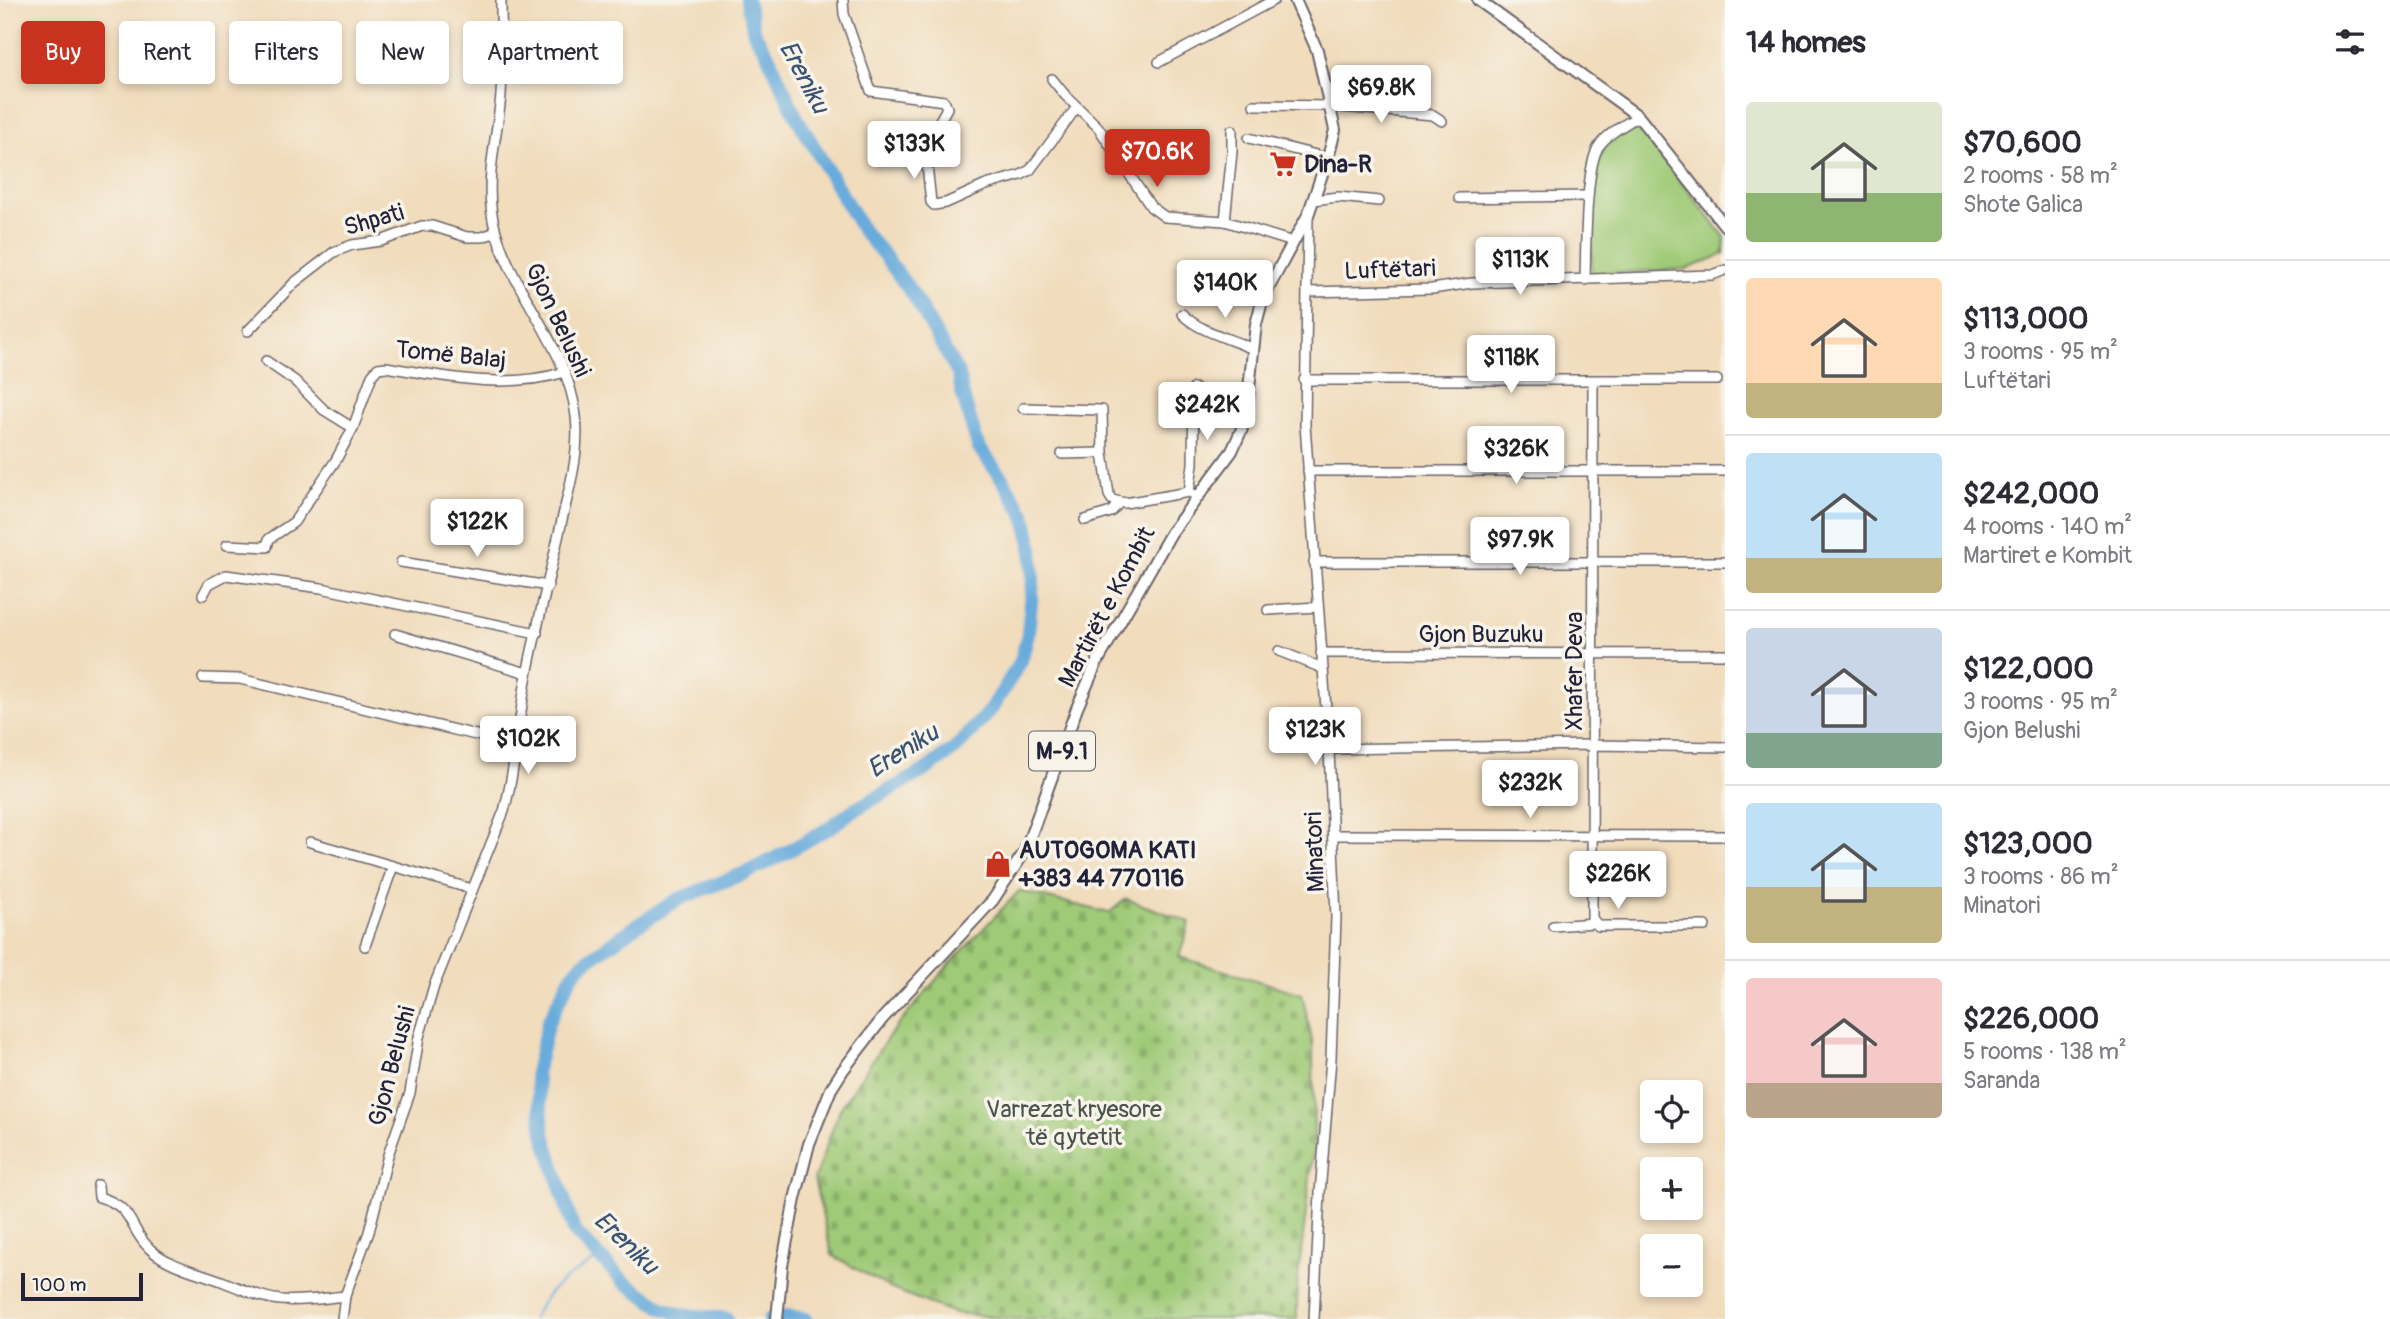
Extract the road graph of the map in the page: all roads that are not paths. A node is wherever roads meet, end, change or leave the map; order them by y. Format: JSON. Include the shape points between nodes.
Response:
{"nodes":[{"id":1,"x":501,"y":0,"type":"edge"},
{"id":2,"x":843,"y":0,"type":"edge"},
{"id":3,"x":1274,"y":0,"type":"edge"},
{"id":4,"x":1295,"y":0,"type":"edge"},
{"id":5,"x":1478,"y":0,"type":"edge"},
{"id":6,"x":1159,"y":62,"type":"dead end"},
{"id":7,"x":1052,"y":79,"type":"dead end"},
{"id":8,"x":1254,"y":106,"type":"dead end"},
{"id":9,"x":1330,"y":106,"type":"junction"},
{"id":10,"x":1077,"y":107,"type":"junction"},
{"id":11,"x":1638,"y":116,"type":"junction"},
{"id":12,"x":1442,"y":121,"type":"dead end"},
{"id":13,"x":1232,"y":130,"type":"dead end"},
{"id":14,"x":1249,"y":138,"type":"dead end"},
{"id":15,"x":1328,"y":158,"type":"junction"},
{"id":16,"x":1588,"y":196,"type":"junction"},
{"id":17,"x":1459,"y":198,"type":"dead end"},
{"id":18,"x":1313,"y":200,"type":"junction"},
{"id":19,"x":1379,"y":201,"type":"dead end"},
{"id":20,"x":1308,"y":215,"type":"junction"},
{"id":21,"x":1225,"y":221,"type":"junction"},
{"id":22,"x":1725,"y":226,"type":"edge"},
{"id":23,"x":496,"y":232,"type":"junction"},
{"id":24,"x":1293,"y":242,"type":"junction"},
{"id":25,"x":1725,"y":270,"type":"edge"},
{"id":26,"x":1585,"y":280,"type":"junction"},
{"id":27,"x":1308,"y":292,"type":"junction"},
{"id":28,"x":1182,"y":314,"type":"dead end"},
{"id":29,"x":248,"y":331,"type":"dead end"},
{"id":30,"x":1253,"y":349,"type":"junction"},
{"id":31,"x":266,"y":361,"type":"dead end"},
{"id":32,"x":565,"y":372,"type":"junction"},
{"id":33,"x":1304,"y":380,"type":"junction"},
{"id":34,"x":1717,"y":380,"type":"dead end"},
{"id":35,"x":1593,"y":381,"type":"junction"},
{"id":36,"x":1194,"y":388,"type":"dead end"},
{"id":37,"x":1023,"y":408,"type":"dead end"},
{"id":38,"x":353,"y":428,"type":"junction"},
{"id":39,"x":1103,"y":453,"type":"junction"},
{"id":40,"x":1062,"y":454,"type":"dead end"},
{"id":41,"x":1308,"y":471,"type":"junction"},
{"id":42,"x":1725,"y":471,"type":"edge"},
{"id":43,"x":1593,"y":472,"type":"junction"},
{"id":44,"x":1193,"y":494,"type":"junction"},
{"id":45,"x":1119,"y":503,"type":"junction"},
{"id":46,"x":1085,"y":520,"type":"dead end"},
{"id":47,"x":227,"y":545,"type":"dead end"},
{"id":48,"x":401,"y":562,"type":"dead end"},
{"id":49,"x":1314,"y":562,"type":"junction"},
{"id":50,"x":1593,"y":562,"type":"junction"},
{"id":51,"x":1725,"y":562,"type":"edge"},
{"id":52,"x":548,"y":586,"type":"junction"},
{"id":53,"x":203,"y":595,"type":"dead end"},
{"id":54,"x":1318,"y":607,"type":"junction"},
{"id":55,"x":1268,"y":610,"type":"dead end"},
{"id":56,"x":537,"y":633,"type":"junction"},
{"id":57,"x":395,"y":634,"type":"dead end"},
{"id":58,"x":1279,"y":651,"type":"dead end"},
{"id":59,"x":1321,"y":653,"type":"junction"},
{"id":60,"x":1593,"y":654,"type":"junction"},
{"id":61,"x":1725,"y":654,"type":"edge"},
{"id":62,"x":1322,"y":668,"type":"junction"},
{"id":63,"x":527,"y":673,"type":"junction"},
{"id":64,"x":203,"y":678,"type":"dead end"},
{"id":65,"x":1593,"y":744,"type":"junction"},
{"id":66,"x":518,"y":745,"type":"junction"},
{"id":67,"x":1725,"y":747,"type":"edge"},
{"id":68,"x":1329,"y":749,"type":"junction"},
{"id":69,"x":1334,"y":835,"type":"junction"},
{"id":70,"x":1593,"y":835,"type":"junction"},
{"id":71,"x":1725,"y":836,"type":"edge"},
{"id":72,"x":310,"y":842,"type":"dead end"},
{"id":73,"x":393,"y":866,"type":"junction"},
{"id":74,"x":472,"y":889,"type":"junction"},
{"id":75,"x":1594,"y":923,"type":"junction"},
{"id":76,"x":1553,"y":926,"type":"dead end"},
{"id":77,"x":1705,"y":926,"type":"dead end"},
{"id":78,"x":365,"y":946,"type":"dead end"},
{"id":79,"x":98,"y":1185,"type":"dead end"},
{"id":80,"x":345,"y":1296,"type":"junction"},
{"id":81,"x":342,"y":1319,"type":"edge"},
{"id":82,"x":777,"y":1319,"type":"edge"},
{"id":83,"x":1314,"y":1319,"type":"edge"}],
"edges":[{"from":1,"to":23,"type":"street","name":"Gjon Belushi","via":[[501,93],[489,176]]},
{"from":2,"to":10,"type":"street","via":[[871,91],[947,104],[925,147],[934,205],[1030,170]]},
{"from":3,"to":6,"type":"street"},
{"from":4,"to":9,"type":"main road","name":"Martirët e Kombit","number":"M-9.1","via":[[1317,50]]},
{"from":5,"to":11,"type":"main road"},
{"from":7,"to":10,"type":"street"},
{"from":8,"to":9,"type":"street"},
{"from":9,"to":12,"type":"street","via":[[1433,115]]},
{"from":9,"to":15,"type":"main road","name":"Martirët e Kombit","number":"M-9.1","via":[[1335,130]]},
{"from":10,"to":21,"type":"street","via":[[1098,127],[1158,212],[1165,217]]},
{"from":11,"to":16,"type":"street","via":[[1598,147]]},
{"from":11,"to":22,"type":"main road"},
{"from":13,"to":21,"type":"street"},
{"from":14,"to":15,"type":"street"},
{"from":15,"to":18,"type":"main road","name":"Martirët e Kombit","number":"M-9.1"},
{"from":16,"to":17,"type":"street"},
{"from":16,"to":26,"type":"street"},
{"from":18,"to":19,"type":"street"},
{"from":18,"to":20,"type":"main road","name":"Martirët e Kombit","number":"M-9.1"},
{"from":20,"to":24,"type":"main road","name":"Martirët e Kombit","number":"M-9.1"},
{"from":20,"to":27,"type":"street","name":"Minatori"},
{"from":21,"to":24,"type":"street"},
{"from":23,"to":29,"type":"street","name":"Shpati","via":[[467,237],[422,226],[334,252]]},
{"from":23,"to":32,"type":"street","name":"Gjon Belushi"},
{"from":24,"to":30,"type":"main road","name":"Martirët e Kombit","number":"M-9.1","via":[[1263,298]]},
{"from":25,"to":26,"type":"street","name":"Luftëtari","via":[[1712,275]]},
{"from":26,"to":27,"type":"street","name":"Luftëtari"},
{"from":27,"to":33,"type":"street","name":"Minatori"},
{"from":28,"to":30,"type":"street","via":[[1206,331]]},
{"from":30,"to":44,"type":"main road","name":"Martirët e Kombit","number":"M-9.1","via":[[1241,431],[1232,451]]},
{"from":31,"to":38,"type":"street"},
{"from":32,"to":38,"type":"street","name":"Tomë Balaj","via":[[506,382],[377,368]]},
{"from":32,"to":52,"type":"street","name":"Gjon Belushi","via":[[576,418],[576,466]]},
{"from":33,"to":35,"type":"street"},
{"from":33,"to":41,"type":"street","name":"Minatori"},
{"from":34,"to":35,"type":"street"},
{"from":35,"to":43,"type":"street","name":"Xhafer Deva"},
{"from":36,"to":44,"type":"street"},
{"from":37,"to":39,"type":"street","via":[[1102,410]]},
{"from":38,"to":47,"type":"street","name":"Tomë Balaj","via":[[294,522],[269,539],[267,547]]},
{"from":39,"to":40,"type":"street"},
{"from":39,"to":45,"type":"street","via":[[1109,495]]},
{"from":41,"to":43,"type":"street"},
{"from":41,"to":49,"type":"street","name":"Minatori"},
{"from":42,"to":43,"type":"street"},
{"from":43,"to":50,"type":"street","name":"Xhafer Deva"},
{"from":44,"to":45,"type":"street"},
{"from":44,"to":82,"type":"main road","name":"Martirët e Kombit","number":"M-9.1","via":[[1096,664],[1025,851],[993,900],[883,1018],[831,1089],[809,1144],[795,1199]]},
{"from":45,"to":46,"type":"street","via":[[1111,512]]},
{"from":48,"to":52,"type":"street"},
{"from":49,"to":50,"type":"street"},
{"from":49,"to":54,"type":"street","name":"Minatori"},
{"from":50,"to":51,"type":"street"},
{"from":50,"to":60,"type":"street","name":"Xhafer Deva"},
{"from":52,"to":56,"type":"street","name":"Gjon Belushi"},
{"from":53,"to":56,"type":"street","via":[[209,584],[226,575],[321,588]]},
{"from":54,"to":55,"type":"street"},
{"from":54,"to":59,"type":"street","name":"Minatori"},
{"from":56,"to":63,"type":"street","name":"Gjon Belushi"},
{"from":57,"to":63,"type":"street"},
{"from":58,"to":62,"type":"street"},
{"from":59,"to":60,"type":"street","name":"Gjon Buzuku"},
{"from":59,"to":62,"type":"street","name":"Minatori"},
{"from":60,"to":61,"type":"street","name":"Gjon Buzuku"},
{"from":60,"to":65,"type":"street","name":"Xhafer Deva"},
{"from":62,"to":68,"type":"street","name":"Minatori"},
{"from":63,"to":66,"type":"street","name":"Gjon Belushi"},
{"from":64,"to":66,"type":"street","via":[[240,679]]},
{"from":65,"to":67,"type":"street"},
{"from":65,"to":68,"type":"street"},
{"from":65,"to":70,"type":"street","name":"Xhafer Deva"},
{"from":66,"to":74,"type":"street","name":"Gjon Belushi","via":[[503,811]]},
{"from":68,"to":69,"type":"street","name":"Minatori"},
{"from":69,"to":70,"type":"street"},
{"from":69,"to":83,"type":"street","name":"Minatori","via":[[1334,980]]},
{"from":70,"to":71,"type":"street"},
{"from":70,"to":75,"type":"street","name":"Xhafer Deva"},
{"from":72,"to":73,"type":"street"},
{"from":73,"to":74,"type":"street"},
{"from":73,"to":78,"type":"street"},
{"from":74,"to":80,"type":"street","name":"Gjon Belushi","via":[[434,986],[410,1093]]},
{"from":75,"to":76,"type":"street"},
{"from":75,"to":77,"type":"street"},
{"from":79,"to":80,"type":"street","via":[[99,1197],[123,1208],[141,1239],[169,1261],[279,1300]]},
{"from":80,"to":81,"type":"street","name":"Gjon Belushi"}]}
